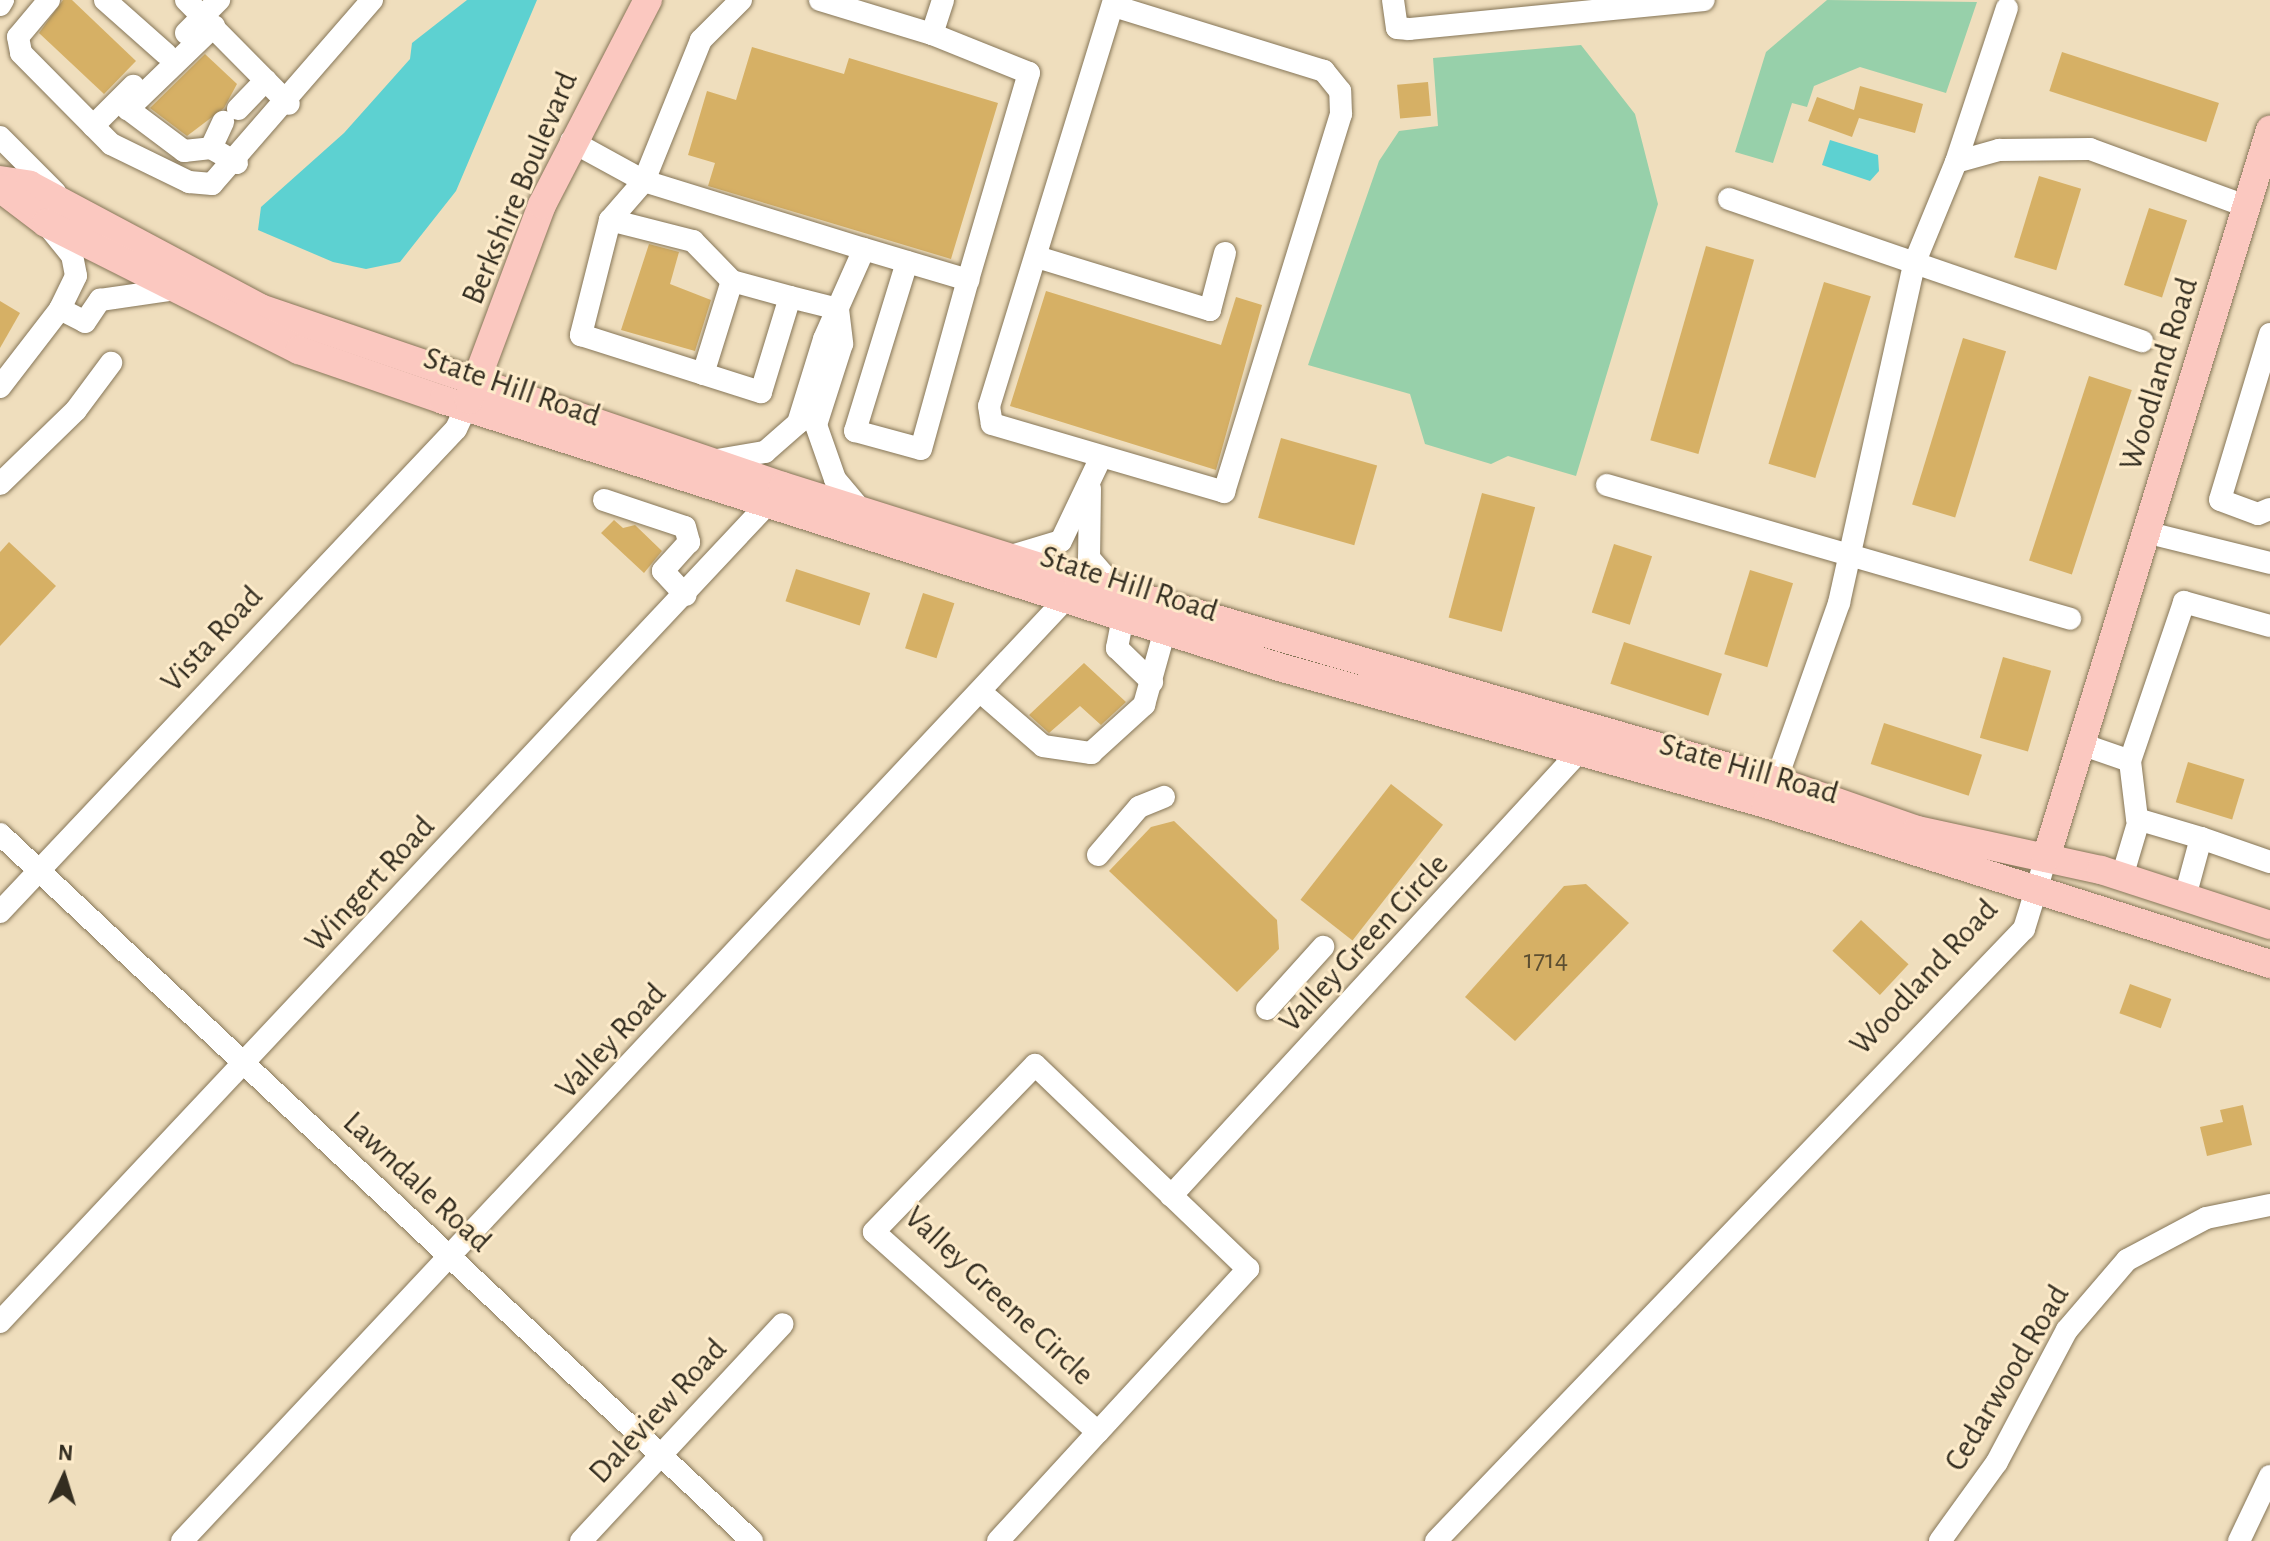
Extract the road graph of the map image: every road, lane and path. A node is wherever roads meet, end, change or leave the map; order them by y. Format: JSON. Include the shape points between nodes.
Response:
{"nodes":[{"id":1,"x":49,"y":0,"type":"edge"},
{"id":2,"x":105,"y":0,"type":"edge"},
{"id":3,"x":186,"y":0,"type":"edge"},
{"id":4,"x":372,"y":0,"type":"edge"},
{"id":5,"x":648,"y":0,"type":"edge"},
{"id":6,"x":741,"y":0,"type":"edge"},
{"id":7,"x":820,"y":0,"type":"edge"},
{"id":8,"x":943,"y":0,"type":"edge"},
{"id":9,"x":1393,"y":0,"type":"edge"},
{"id":10,"x":1704,"y":0,"type":"edge"},
{"id":11,"x":1114,"y":3,"type":"edge"},
{"id":12,"x":2007,"y":8,"type":"dead end"},
{"id":13,"x":212,"y":14,"type":"edge"},
{"id":14,"x":932,"y":34,"type":"junction"},
{"id":15,"x":166,"y":54,"type":"junction"},
{"id":16,"x":266,"y":80,"type":"junction"},
{"id":17,"x":289,"y":104,"type":"junction"},
{"id":18,"x":128,"y":109,"type":"junction"},
{"id":19,"x":2270,"y":130,"type":"edge"},
{"id":20,"x":99,"y":132,"type":"junction"},
{"id":21,"x":0,"y":137,"type":"edge"},
{"id":22,"x":571,"y":141,"type":"junction"},
{"id":23,"x":211,"y":148,"type":"junction"},
{"id":24,"x":1956,"y":162,"type":"junction"},
{"id":25,"x":237,"y":163,"type":"junction"},
{"id":26,"x":0,"y":180,"type":"edge"},
{"id":27,"x":644,"y":181,"type":"junction"},
{"id":28,"x":0,"y":188,"type":"edge"},
{"id":29,"x":1729,"y":199,"type":"dead end"},
{"id":30,"x":2246,"y":206,"type":"junction"},
{"id":31,"x":71,"y":207,"type":"junction"},
{"id":32,"x":610,"y":220,"type":"junction"},
{"id":33,"x":46,"y":223,"type":"junction"},
{"id":34,"x":864,"y":249,"type":"junction"},
{"id":35,"x":1225,"y":253,"type":"dead end"},
{"id":36,"x":1037,"y":257,"type":"junction"},
{"id":37,"x":907,"y":262,"type":"junction"},
{"id":38,"x":1914,"y":264,"type":"junction"},
{"id":39,"x":968,"y":280,"type":"junction"},
{"id":40,"x":732,"y":281,"type":"junction"},
{"id":41,"x":177,"y":289,"type":"junction"},
{"id":42,"x":790,"y":297,"type":"junction"},
{"id":43,"x":65,"y":302,"type":"junction"},
{"id":44,"x":838,"y":309,"type":"junction"},
{"id":45,"x":2270,"y":334,"type":"edge"},
{"id":46,"x":2142,"y":341,"type":"dead end"},
{"id":47,"x":111,"y":363,"type":"dead end"},
{"id":48,"x":703,"y":374,"type":"junction"},
{"id":49,"x":0,"y":387,"type":"edge"},
{"id":50,"x":471,"y":396,"type":"junction"},
{"id":51,"x":1101,"y":457,"type":"junction"},
{"id":52,"x":710,"y":461,"type":"junction"},
{"id":53,"x":0,"y":484,"type":"edge"},
{"id":54,"x":1090,"y":484,"type":"junction"},
{"id":55,"x":1607,"y":485,"type":"dead end"},
{"id":56,"x":775,"y":497,"type":"junction"},
{"id":57,"x":604,"y":500,"type":"dead end"},
{"id":58,"x":2270,"y":509,"type":"edge"},
{"id":59,"x":861,"y":510,"type":"junction"},
{"id":60,"x":2145,"y":532,"type":"junction"},
{"id":61,"x":1851,"y":556,"type":"junction"},
{"id":62,"x":1009,"y":557,"type":"junction"},
{"id":63,"x":2270,"y":563,"type":"edge"},
{"id":64,"x":1116,"y":589,"type":"junction"},
{"id":65,"x":1074,"y":590,"type":"junction"},
{"id":66,"x":685,"y":595,"type":"junction"},
{"id":67,"x":1123,"y":617,"type":"junction"},
{"id":68,"x":2070,"y":619,"type":"dead end"},
{"id":69,"x":2270,"y":626,"type":"edge"},
{"id":70,"x":1165,"y":630,"type":"junction"},
{"id":71,"x":1152,"y":682,"type":"junction"},
{"id":72,"x":983,"y":694,"type":"junction"},
{"id":73,"x":1595,"y":728,"type":"junction"},
{"id":74,"x":2081,"y":744,"type":"junction"},
{"id":75,"x":1581,"y":757,"type":"junction"},
{"id":76,"x":2130,"y":761,"type":"junction"},
{"id":77,"x":1772,"y":792,"type":"junction"},
{"id":78,"x":1164,"y":797,"type":"dead end"},
{"id":79,"x":2139,"y":820,"type":"junction"},
{"id":80,"x":0,"y":834,"type":"edge"},
{"id":81,"x":2201,"y":838,"type":"junction"},
{"id":82,"x":1098,"y":855,"type":"dead end"},
{"id":83,"x":2046,"y":858,"type":"junction"},
{"id":84,"x":2270,"y":862,"type":"edge"},
{"id":85,"x":39,"y":870,"type":"junction"},
{"id":86,"x":2122,"y":877,"type":"junction"},
{"id":87,"x":2036,"y":889,"type":"junction"},
{"id":88,"x":2185,"y":897,"type":"junction"},
{"id":89,"x":0,"y":912,"type":"edge"},
{"id":90,"x":2270,"y":925,"type":"edge"},
{"id":91,"x":1323,"y":947,"type":"dead end"},
{"id":92,"x":2270,"y":964,"type":"edge"},
{"id":93,"x":1267,"y":1009,"type":"dead end"},
{"id":94,"x":244,"y":1064,"type":"junction"},
{"id":95,"x":1171,"y":1196,"type":"junction"},
{"id":96,"x":2270,"y":1205,"type":"edge"},
{"id":97,"x":450,"y":1257,"type":"junction"},
{"id":98,"x":0,"y":1322,"type":"edge"},
{"id":99,"x":783,"y":1324,"type":"dead end"},
{"id":100,"x":1098,"y":1432,"type":"junction"},
{"id":101,"x":661,"y":1454,"type":"junction"},
{"id":102,"x":2270,"y":1476,"type":"edge"},
{"id":103,"x":182,"y":1541,"type":"edge"},
{"id":104,"x":581,"y":1541,"type":"edge"},
{"id":105,"x":752,"y":1541,"type":"edge"},
{"id":106,"x":998,"y":1541,"type":"edge"},
{"id":107,"x":1436,"y":1541,"type":"edge"},
{"id":108,"x":1940,"y":1541,"type":"edge"},
{"id":109,"x":2239,"y":1541,"type":"edge"}],
"edges":[{"from":1,"to":20,"type":"street","via":[[18,37],[21,53]]},
{"from":2,"to":15,"type":"street"},
{"from":3,"to":13,"type":"street"},
{"from":4,"to":17,"type":"street"},
{"from":5,"to":22,"type":"main road","name":"Berkshire Boulevard"},
{"from":6,"to":27,"type":"street","via":[[701,40]]},
{"from":7,"to":14,"type":"street"},
{"from":8,"to":14,"type":"street"},
{"from":9,"to":10,"type":"street","via":[[1397,28],[1409,29]]},
{"from":11,"to":36,"type":"street"},
{"from":11,"to":51,"type":"street","via":[[1324,71],[1340,91],[1341,114],[1224,492]]},
{"from":12,"to":24,"type":"street"},
{"from":13,"to":15,"type":"street"},
{"from":13,"to":16,"type":"street"},
{"from":13,"to":18,"type":"street"},
{"from":14,"to":39,"type":"street","via":[[1029,73]]},
{"from":15,"to":20,"type":"street"},
{"from":16,"to":17,"type":"street"},
{"from":16,"to":23,"type":"street","via":[[230,115]]},
{"from":17,"to":25,"type":"street"},
{"from":18,"to":20,"type":"street"},
{"from":18,"to":23,"type":"street","via":[[184,151]]},
{"from":19,"to":30,"type":"main road","name":"Woodland Road"},
{"from":20,"to":25,"type":"street","via":[[189,182],[212,184]]},
{"from":21,"to":31,"type":"street"},
{"from":22,"to":27,"type":"street"},
{"from":22,"to":50,"type":"main road","name":"Berkshire Boulevard"},
{"from":23,"to":25,"type":"street"},
{"from":24,"to":30,"type":"street","via":[[1999,150],[2090,149]]},
{"from":24,"to":38,"type":"street"},
{"from":26,"to":31,"type":"main road","name":"State Hill Road"},
{"from":27,"to":32,"type":"street"},
{"from":27,"to":34,"type":"street"},
{"from":28,"to":33,"type":"main road","name":"State Hill Road"},
{"from":29,"to":38,"type":"street"},
{"from":30,"to":60,"type":"main road","name":"Woodland Road"},
{"from":31,"to":50,"type":"main road","name":"State Hill Road","via":[[260,308]]},
{"from":32,"to":40,"type":"street","via":[[693,241]]},
{"from":32,"to":48,"type":"street","via":[[581,335]]},
{"from":33,"to":41,"type":"main road","name":"State Hill Road"},
{"from":33,"to":43,"type":"street","via":[[72,255]]},
{"from":34,"to":37,"type":"street"},
{"from":34,"to":44,"type":"street"},
{"from":35,"to":36,"type":"street","via":[[1210,310]]},
{"from":36,"to":51,"type":"street","via":[[989,406],[992,424]]},
{"from":37,"to":39,"type":"street"},
{"from":37,"to":39,"type":"street","via":[[855,431],[921,449]]},
{"from":38,"to":46,"type":"street"},
{"from":38,"to":61,"type":"street"},
{"from":40,"to":42,"type":"street"},
{"from":40,"to":48,"type":"street"},
{"from":41,"to":43,"type":"street","via":[[100,300],[85,322]]},
{"from":41,"to":50,"type":"main road","name":"State Hill Road","via":[[299,350]]},
{"from":42,"to":44,"type":"street"},
{"from":42,"to":48,"type":"street","via":[[761,392]]},
{"from":43,"to":49,"type":"street"},
{"from":44,"to":52,"type":"street","via":[[785,440],[765,452]]},
{"from":44,"to":59,"type":"street","via":[[842,344],[816,425],[835,479]]},
{"from":45,"to":58,"type":"street","via":[[2220,500],[2258,514]]},
{"from":47,"to":53,"type":"street","via":[[76,410]]},
{"from":50,"to":52,"type":"main road","name":"State Hill Road"},
{"from":50,"to":56,"type":"main road","name":"State Hill Road"},
{"from":50,"to":85,"type":"street","name":"Vista Road","via":[[456,429]]},
{"from":51,"to":54,"type":"street"},
{"from":52,"to":56,"type":"main road","name":"State Hill Road"},
{"from":54,"to":62,"type":"street","via":[[1061,541],[1036,554]]},
{"from":54,"to":64,"type":"street","via":[[1089,558]]},
{"from":55,"to":61,"type":"street"},
{"from":56,"to":59,"type":"main road","name":"State Hill Road"},
{"from":56,"to":65,"type":"main road","name":"State Hill Road"},
{"from":56,"to":66,"type":"street","name":"Wingert Road"},
{"from":57,"to":66,"type":"street","via":[[685,527],[689,542],[663,571]]},
{"from":59,"to":62,"type":"main road","name":"State Hill Road"},
{"from":60,"to":63,"type":"street"},
{"from":60,"to":74,"type":"main road","name":"Woodland Road"},
{"from":61,"to":68,"type":"street"},
{"from":61,"to":77,"type":"street"},
{"from":62,"to":65,"type":"main road","name":"State Hill Road"},
{"from":64,"to":65,"type":"main road","name":"State Hill Road"},
{"from":64,"to":73,"type":"main road","name":"State Hill Road"},
{"from":65,"to":67,"type":"main road","name":"State Hill Road"},
{"from":65,"to":72,"type":"street","name":"Valley Road"},
{"from":66,"to":94,"type":"street","name":"Wingert Road"},
{"from":67,"to":70,"type":"main road","name":"State Hill Road"},
{"from":67,"to":71,"type":"street","via":[[1117,648]]},
{"from":69,"to":76,"type":"street","via":[[2184,602]]},
{"from":70,"to":71,"type":"street"},
{"from":70,"to":75,"type":"main road","name":"State Hill Road"},
{"from":71,"to":72,"type":"street","via":[[1144,705],[1091,753],[1043,746]]},
{"from":72,"to":97,"type":"street","name":"Valley Road"},
{"from":73,"to":75,"type":"street","name":"Valley Green Circle"},
{"from":73,"to":77,"type":"main road","name":"State Hill Road"},
{"from":74,"to":76,"type":"street"},
{"from":74,"to":83,"type":"main road","name":"Woodland Road"},
{"from":75,"to":77,"type":"main road","name":"State Hill Road"},
{"from":75,"to":95,"type":"street","name":"Valley Green Circle"},
{"from":76,"to":79,"type":"street"},
{"from":77,"to":83,"type":"main road","name":"State Hill Road"},
{"from":77,"to":87,"type":"main road","name":"State Hill Road"},
{"from":78,"to":82,"type":"street","via":[[1139,807]]},
{"from":79,"to":81,"type":"street"},
{"from":79,"to":86,"type":"street"},
{"from":80,"to":85,"type":"street","name":"Lawndale Road"},
{"from":81,"to":84,"type":"street"},
{"from":81,"to":88,"type":"street"},
{"from":83,"to":86,"type":"main road","name":"State Hill Road"},
{"from":83,"to":87,"type":"street","name":"Woodland Road"},
{"from":85,"to":89,"type":"street","name":"Vista Road"},
{"from":85,"to":94,"type":"street","name":"Lawndale Road"},
{"from":86,"to":88,"type":"main road","name":"State Hill Road"},
{"from":87,"to":92,"type":"main road","name":"State Hill Road"},
{"from":87,"to":107,"type":"street","name":"Woodland Road","via":[[2024,929]]},
{"from":88,"to":90,"type":"main road","name":"State Hill Road"},
{"from":91,"to":93,"type":"street"},
{"from":94,"to":97,"type":"street","name":"Lawndale Road"},
{"from":94,"to":98,"type":"street","name":"Wingert Road"},
{"from":95,"to":100,"type":"street","via":[[1248,1269]]},
{"from":95,"to":100,"type":"street","name":"Valley Greene Circle","via":[[1035,1065],[874,1232]]},
{"from":96,"to":108,"type":"street","name":"Cedarwood Road","via":[[2206,1218],[2127,1260],[2067,1330],[1997,1462]]},
{"from":97,"to":101,"type":"street","name":"Lawndale Road"},
{"from":97,"to":103,"type":"street","name":"Valley Road"},
{"from":99,"to":101,"type":"street","name":"Daleview Road"},
{"from":100,"to":106,"type":"street"},
{"from":101,"to":104,"type":"street","name":"Daleview Road"},
{"from":101,"to":105,"type":"street","name":"Lawndale Road"},
{"from":102,"to":109,"type":"street"}]}
